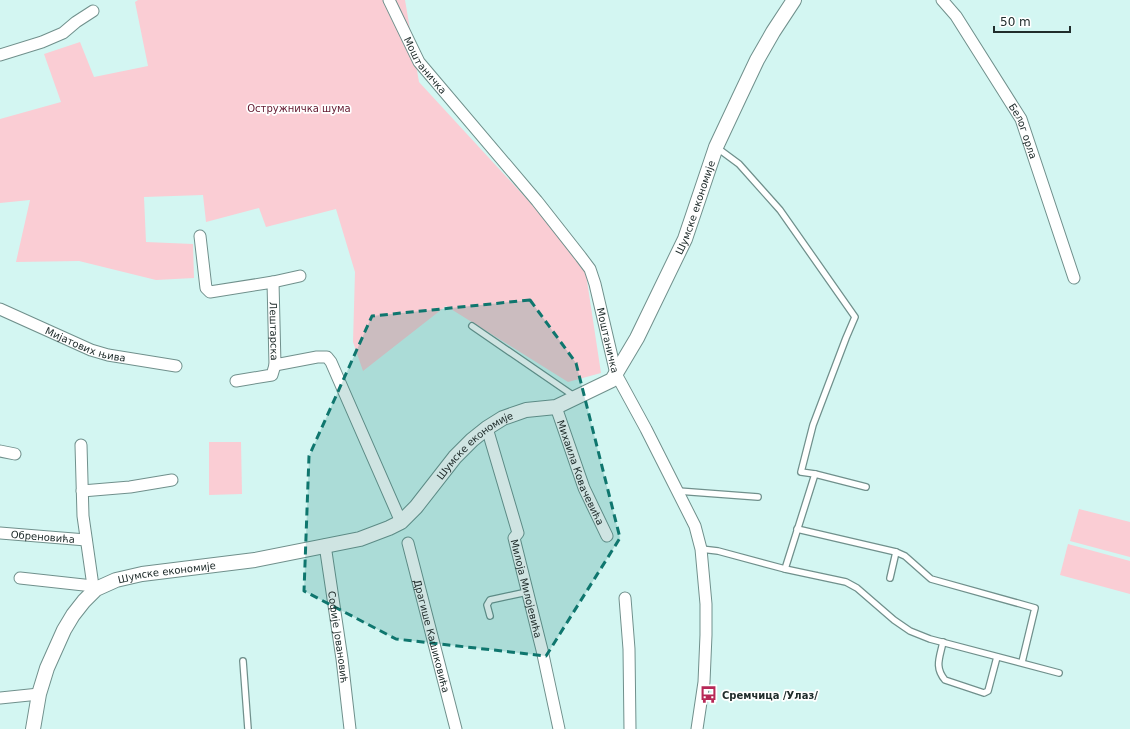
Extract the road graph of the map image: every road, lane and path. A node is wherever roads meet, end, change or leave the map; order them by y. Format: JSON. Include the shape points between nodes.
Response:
{"nodes":[{"id":1,"x":389,"y":0,"type":"edge"},
{"id":2,"x":794,"y":0,"type":"edge"},
{"id":3,"x":942,"y":0,"type":"edge"},
{"id":4,"x":93,"y":11,"type":"dead end"},
{"id":5,"x":0,"y":55,"type":"edge"},
{"id":6,"x":716,"y":147,"type":"junction"},
{"id":7,"x":200,"y":236,"type":"dead end"},
{"id":8,"x":300,"y":276,"type":"dead end"},
{"id":9,"x":1074,"y":278,"type":"dead end"},
{"id":10,"x":273,"y":282,"type":"junction"},
{"id":11,"x":0,"y":309,"type":"edge"},
{"id":12,"x":472,"y":326,"type":"dead end"},
{"id":13,"x":275,"y":364,"type":"junction"},
{"id":14,"x":176,"y":366,"type":"dead end"},
{"id":15,"x":616,"y":374,"type":"junction"},
{"id":16,"x":236,"y":381,"type":"dead end"},
{"id":17,"x":576,"y":398,"type":"junction"},
{"id":18,"x":556,"y":407,"type":"junction"},
{"id":19,"x":486,"y":428,"type":"junction"},
{"id":20,"x":81,"y":445,"type":"dead end"},
{"id":21,"x":0,"y":451,"type":"edge"},
{"id":22,"x":16,"y":454,"type":"dead end"},
{"id":23,"x":816,"y":474,"type":"junction"},
{"id":24,"x":172,"y":480,"type":"dead end"},
{"id":25,"x":866,"y":487,"type":"dead end"},
{"id":26,"x":82,"y":491,"type":"junction"},
{"id":27,"x":678,"y":491,"type":"junction"},
{"id":28,"x":758,"y":497,"type":"dead end"},
{"id":29,"x":401,"y":522,"type":"junction"},
{"id":30,"x":797,"y":529,"type":"junction"},
{"id":31,"x":0,"y":533,"type":"edge"},
{"id":32,"x":607,"y":536,"type":"dead end"},
{"id":33,"x":86,"y":540,"type":"junction"},
{"id":34,"x":408,"y":543,"type":"dead end"},
{"id":35,"x":325,"y":545,"type":"junction"},
{"id":36,"x":701,"y":549,"type":"junction"},
{"id":37,"x":896,"y":552,"type":"junction"},
{"id":38,"x":785,"y":569,"type":"junction"},
{"id":39,"x":20,"y":578,"type":"dead end"},
{"id":40,"x":890,"y":578,"type":"dead end"},
{"id":41,"x":94,"y":588,"type":"junction"},
{"id":42,"x":527,"y":592,"type":"junction"},
{"id":43,"x":625,"y":598,"type":"dead end"},
{"id":44,"x":490,"y":616,"type":"dead end"},
{"id":45,"x":943,"y":642,"type":"junction"},
{"id":46,"x":997,"y":657,"type":"junction"},
{"id":47,"x":243,"y":660,"type":"dead end"},
{"id":48,"x":1022,"y":662,"type":"junction"},
{"id":49,"x":1058,"y":673,"type":"dead end"},
{"id":50,"x":39,"y":694,"type":"junction"},
{"id":51,"x":0,"y":698,"type":"edge"},
{"id":52,"x":33,"y":729,"type":"edge"},
{"id":53,"x":248,"y":729,"type":"edge"},
{"id":54,"x":350,"y":729,"type":"edge"},
{"id":55,"x":456,"y":729,"type":"edge"},
{"id":56,"x":559,"y":729,"type":"edge"},
{"id":57,"x":630,"y":729,"type":"edge"},
{"id":58,"x":697,"y":729,"type":"edge"}],
"edges":[{"from":1,"to":15,"type":"street","name":"Моштаничка","via":[[419,62],[532,195],[590,269]]},
{"from":2,"to":6,"type":"street","name":"Шумске економије","via":[[757,60]]},
{"from":3,"to":9,"type":"street","name":"Белог орла","via":[[956,16],[1021,119]]},
{"from":4,"to":5,"type":"street","via":[[63,33]]},
{"from":6,"to":15,"type":"street","name":"Шумске економије","via":[[685,239],[637,338]]},
{"from":6,"to":23,"type":"lane","via":[[739,164],[780,210],[855,318],[813,425],[801,472]]},
{"from":7,"to":10,"type":"street","via":[[206,288],[210,292]]},
{"from":8,"to":10,"type":"street"},
{"from":10,"to":13,"type":"street","name":"Лештарска"},
{"from":11,"to":14,"type":"street","name":"Мијатових њива","via":[[91,350]]},
{"from":12,"to":17,"type":"lane"},
{"from":13,"to":16,"type":"street","via":[[272,375]]},
{"from":13,"to":29,"type":"street","name":"Лештарска","via":[[317,357],[327,357],[331,362]]},
{"from":15,"to":17,"type":"street","name":"Шумске економије","via":[[612,380]]},
{"from":15,"to":27,"type":"street","name":"Моштаничка"},
{"from":17,"to":18,"type":"street","name":"Шумске економије"},
{"from":18,"to":19,"type":"street","name":"Шумске економије","via":[[526,410],[503,418]]},
{"from":18,"to":32,"type":"street","name":"Михаила Ковачевића","via":[[584,488]]},
{"from":19,"to":29,"type":"street","name":"Шумске економије","via":[[472,440]]},
{"from":19,"to":42,"type":"street","name":"Милоја Милојевића","via":[[518,533],[514,538]]},
{"from":20,"to":26,"type":"street"},
{"from":21,"to":22,"type":"street"},
{"from":23,"to":25,"type":"lane"},
{"from":23,"to":30,"type":"lane"},
{"from":24,"to":26,"type":"street"},
{"from":26,"to":33,"type":"street"},
{"from":27,"to":28,"type":"lane"},
{"from":27,"to":36,"type":"street","name":"Моштаничка","via":[[695,526]]},
{"from":29,"to":35,"type":"street","name":"Шумске економије","via":[[360,539]]},
{"from":30,"to":37,"type":"lane"},
{"from":30,"to":38,"type":"lane"},
{"from":31,"to":33,"type":"street","name":"Обреновића"},
{"from":33,"to":41,"type":"street"},
{"from":34,"to":55,"type":"street","name":"Драгише Кашиковића"},
{"from":35,"to":41,"type":"street","name":"Шумске економије","via":[[255,560],[142,574]]},
{"from":35,"to":54,"type":"street","name":"Софије Јовановић"},
{"from":36,"to":38,"type":"lane","via":[[718,550]]},
{"from":36,"to":58,"type":"street","name":"Моштаничка","via":[[706,635],[704,682]]},
{"from":37,"to":40,"type":"lane"},
{"from":37,"to":48,"type":"lane","via":[[905,556],[931,579],[1035,608]]},
{"from":38,"to":45,"type":"lane","via":[[846,582],[857,588],[910,632]]},
{"from":39,"to":41,"type":"street"},
{"from":41,"to":50,"type":"street","name":"Шумске економије","via":[[64,630],[47,668]]},
{"from":42,"to":44,"type":"lane","via":[[490,600],[487,605]]},
{"from":42,"to":56,"type":"street","name":"Милоја Милојевића"},
{"from":43,"to":57,"type":"street"},
{"from":45,"to":46,"type":"lane"},
{"from":45,"to":46,"type":"lane","via":[[938,667],[940,675],[945,680],[984,693],[988,691]]},
{"from":46,"to":48,"type":"lane"},
{"from":47,"to":53,"type":"lane"},
{"from":48,"to":49,"type":"lane"},
{"from":50,"to":51,"type":"street"},
{"from":50,"to":52,"type":"street","name":"Шумске економије"}]}
